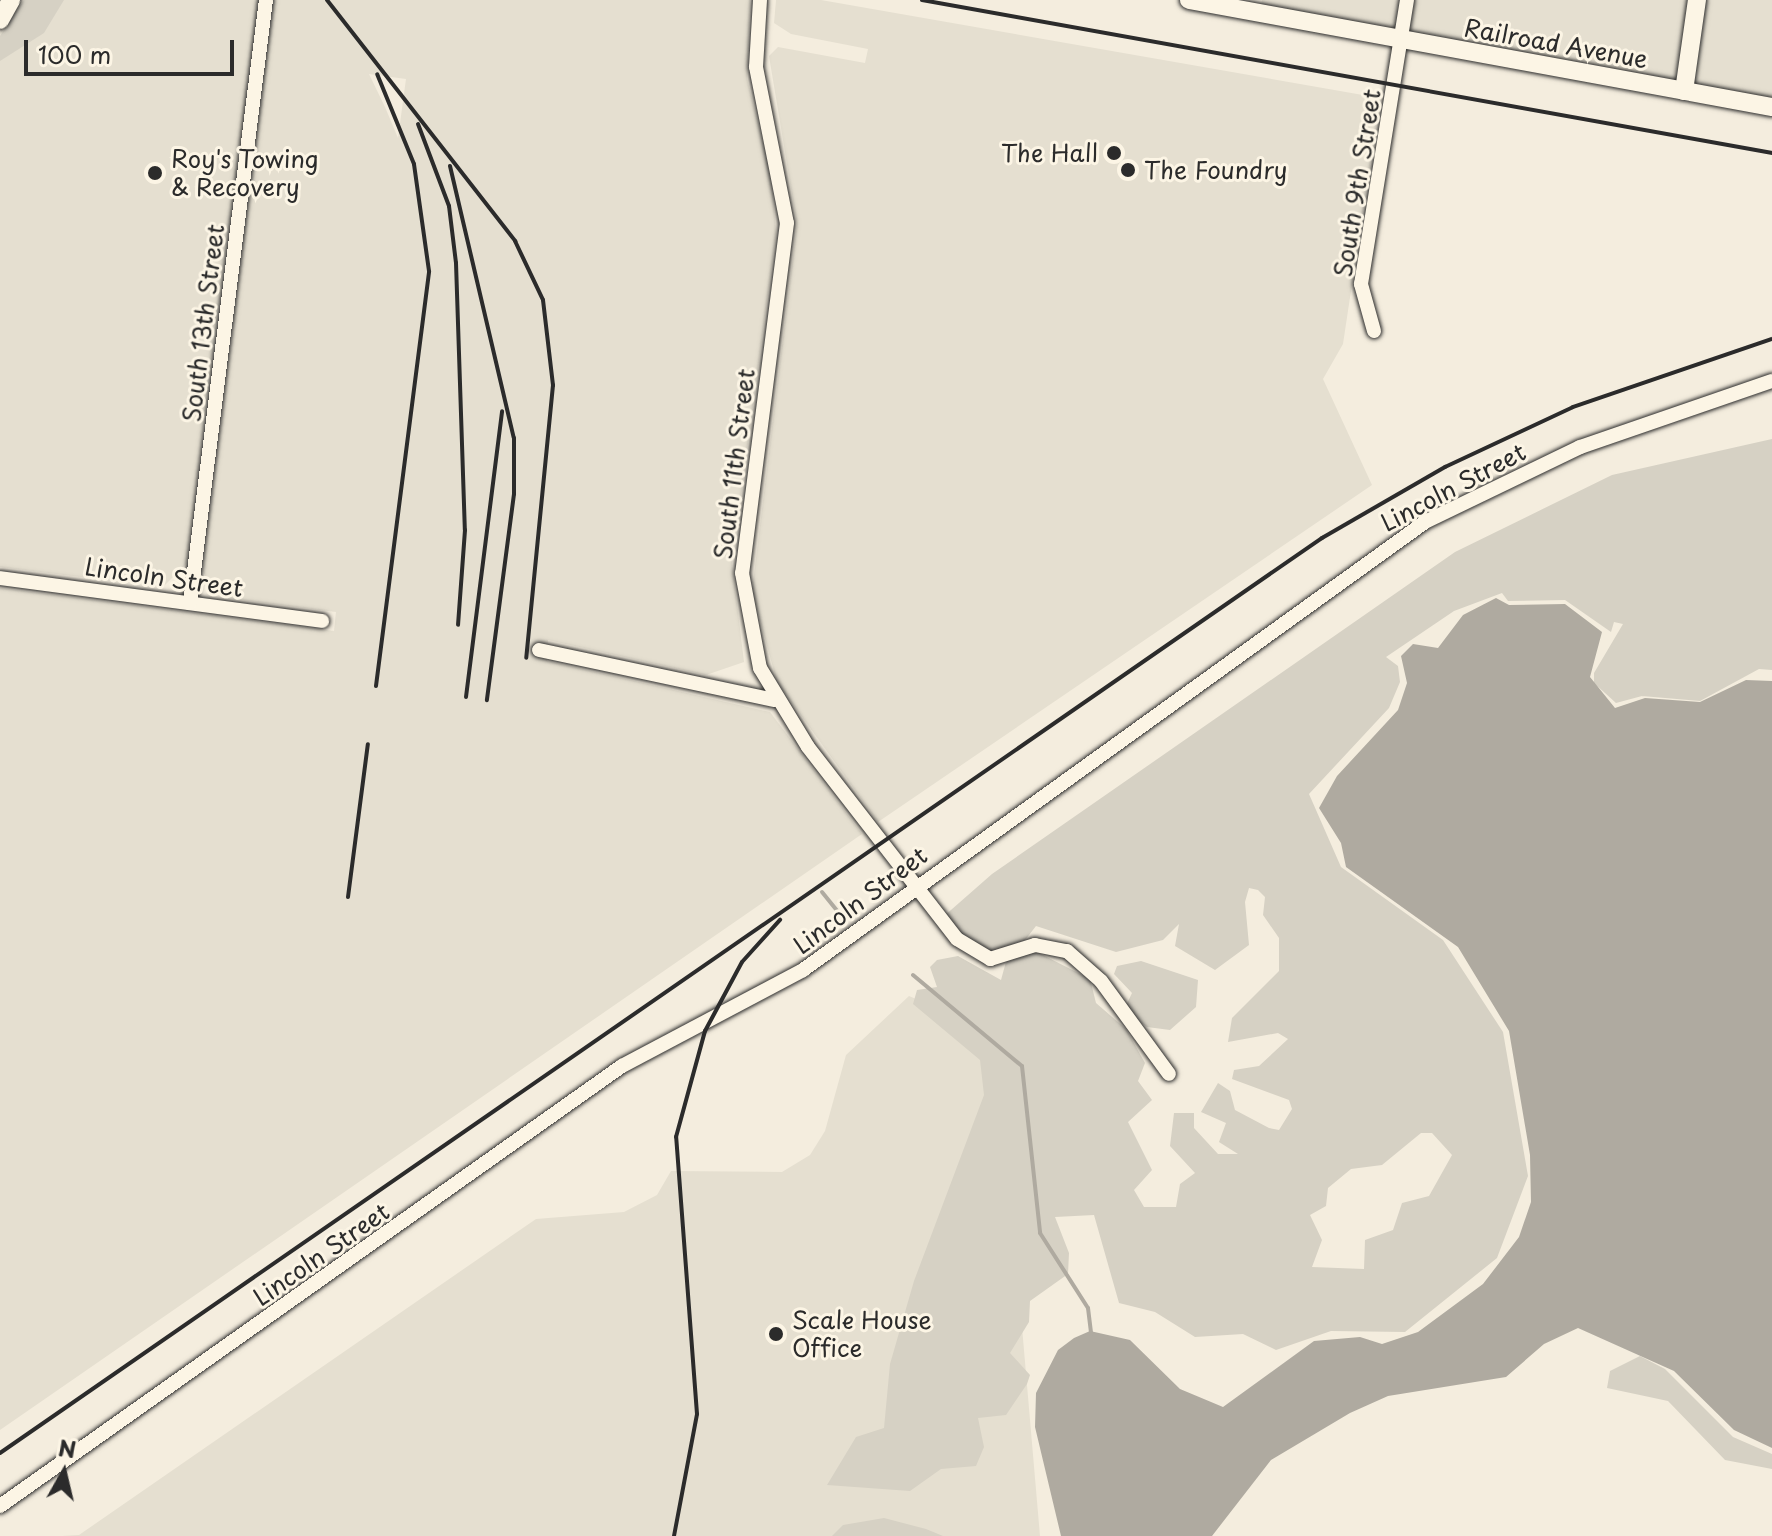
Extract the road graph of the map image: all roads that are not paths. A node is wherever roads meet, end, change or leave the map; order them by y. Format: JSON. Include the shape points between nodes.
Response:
{"nodes":[{"id":1,"x":11,"y":0,"type":"edge"},
{"id":2,"x":266,"y":0,"type":"edge"},
{"id":3,"x":760,"y":0,"type":"edge"},
{"id":4,"x":1189,"y":0,"type":"edge"},
{"id":5,"x":1407,"y":0,"type":"edge"},
{"id":6,"x":1697,"y":0,"type":"edge"},
{"id":7,"x":0,"y":20,"type":"edge"},
{"id":8,"x":1401,"y":39,"type":"junction"},
{"id":9,"x":1684,"y":91,"type":"junction"},
{"id":10,"x":1772,"y":107,"type":"edge"},
{"id":11,"x":1374,"y":331,"type":"dead end"},
{"id":12,"x":1772,"y":381,"type":"edge"},
{"id":13,"x":0,"y":578,"type":"edge"},
{"id":14,"x":190,"y":603,"type":"junction"},
{"id":15,"x":322,"y":621,"type":"dead end"},
{"id":16,"x":539,"y":650,"type":"dead end"},
{"id":17,"x":775,"y":700,"type":"junction"},
{"id":18,"x":915,"y":886,"type":"junction"},
{"id":19,"x":1169,"y":1074,"type":"dead end"},
{"id":20,"x":0,"y":1506,"type":"edge"}],
"edges":[{"from":1,"to":7,"type":"main road"},
{"from":2,"to":14,"type":"street","name":"South 13th Street"},
{"from":3,"to":17,"type":"street","name":"South 11th Street","via":[[756,67],[787,236],[742,573],[751,643]]},
{"from":4,"to":8,"type":"main road","name":"Railroad Avenue"},
{"from":5,"to":8,"type":"street","name":"South 9th Street"},
{"from":6,"to":9,"type":"main road"},
{"from":8,"to":9,"type":"main road","name":"Railroad Avenue"},
{"from":8,"to":11,"type":"street","name":"South 9th Street","via":[[1361,284]]},
{"from":9,"to":10,"type":"main road","name":"Railroad Avenue"},
{"from":12,"to":18,"type":"street","name":"Lincoln Street","via":[[1580,447],[1425,522]]},
{"from":13,"to":14,"type":"street","name":"Lincoln Street"},
{"from":14,"to":15,"type":"street","name":"Lincoln Street"},
{"from":16,"to":17,"type":"street"},
{"from":17,"to":18,"type":"street","name":"South 11th Street"},
{"from":18,"to":19,"type":"street","name":"South 11th Street","via":[[973,954],[1001,958],[1035,945],[1067,951],[1101,981]]},
{"from":18,"to":20,"type":"street","name":"Lincoln Street","via":[[771,991],[669,1035],[622,1066]]}]}
